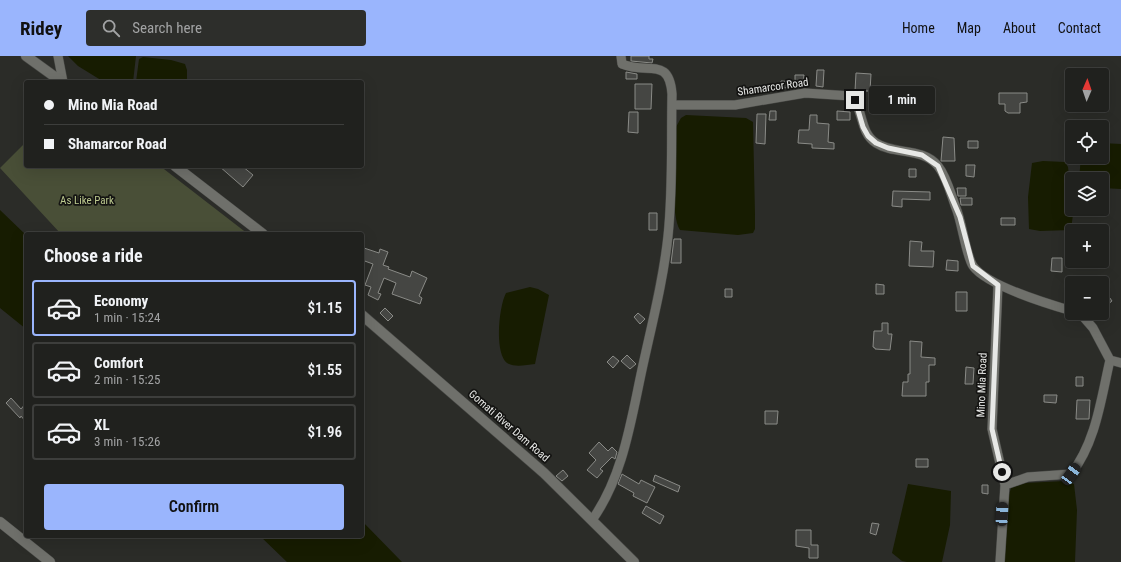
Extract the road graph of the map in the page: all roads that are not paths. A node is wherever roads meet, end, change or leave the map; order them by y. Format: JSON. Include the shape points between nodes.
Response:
{"nodes":[{"id":1,"x":26,"y":56,"type":"edge"},
{"id":2,"x":58,"y":56,"type":"edge"},
{"id":3,"x":621,"y":56,"type":"edge"},
{"id":4,"x":59,"y":80,"type":"edge"},
{"id":5,"x":62,"y":80,"type":"edge"},
{"id":6,"x":672,"y":105,"type":"junction"},
{"id":7,"x":179,"y":168,"type":"edge"},
{"id":8,"x":260,"y":232,"type":"edge"},
{"id":9,"x":998,"y":285,"type":"junction"},
{"id":10,"x":1065,"y":309,"type":"edge"},
{"id":11,"x":364,"y":317,"type":"edge"},
{"id":12,"x":1086,"y":320,"type":"edge"},
{"id":13,"x":1110,"y":360,"type":"junction"},
{"id":14,"x":1121,"y":363,"type":"edge"},
{"id":15,"x":1005,"y":485,"type":"junction"},
{"id":16,"x":592,"y":520,"type":"junction"},
{"id":17,"x":0,"y":522,"type":"edge"},
{"id":18,"x":50,"y":562,"type":"edge"},
{"id":19,"x":634,"y":562,"type":"edge"},
{"id":20,"x":1000,"y":562,"type":"edge"}],
"edges":[{"from":1,"to":4,"type":"main road"},
{"from":2,"to":5,"type":"street"},
{"from":3,"to":6,"type":"street","via":[[622,64],[660,68],[665,71],[671,81]]},
{"from":6,"to":9,"type":"street","name":"Shamarcor Road","via":[[735,105],[805,93],[851,96],[855,100],[866,131],[876,143],[922,155],[938,166],[960,217],[973,266]]},
{"from":6,"to":16,"type":"street","via":[[670,201],[664,266],[622,456],[609,493]]},
{"from":7,"to":8,"type":"main road"},
{"from":9,"to":10,"type":"street","name":"Shamarcor Road"},
{"from":9,"to":15,"type":"street","name":"Mino Mia Road","via":[[992,429]]},
{"from":11,"to":16,"type":"main road","name":"Gomati River Dam Road","via":[[544,473]]},
{"from":12,"to":13,"type":"street"},
{"from":13,"to":14,"type":"street"},
{"from":13,"to":15,"type":"street","via":[[1094,429],[1082,461],[1071,474],[1028,477]]},
{"from":15,"to":20,"type":"street","name":"Mino Mia Road"},
{"from":16,"to":19,"type":"main road","name":"Gomati River Dam Road"},
{"from":17,"to":18,"type":"main road"}]}
